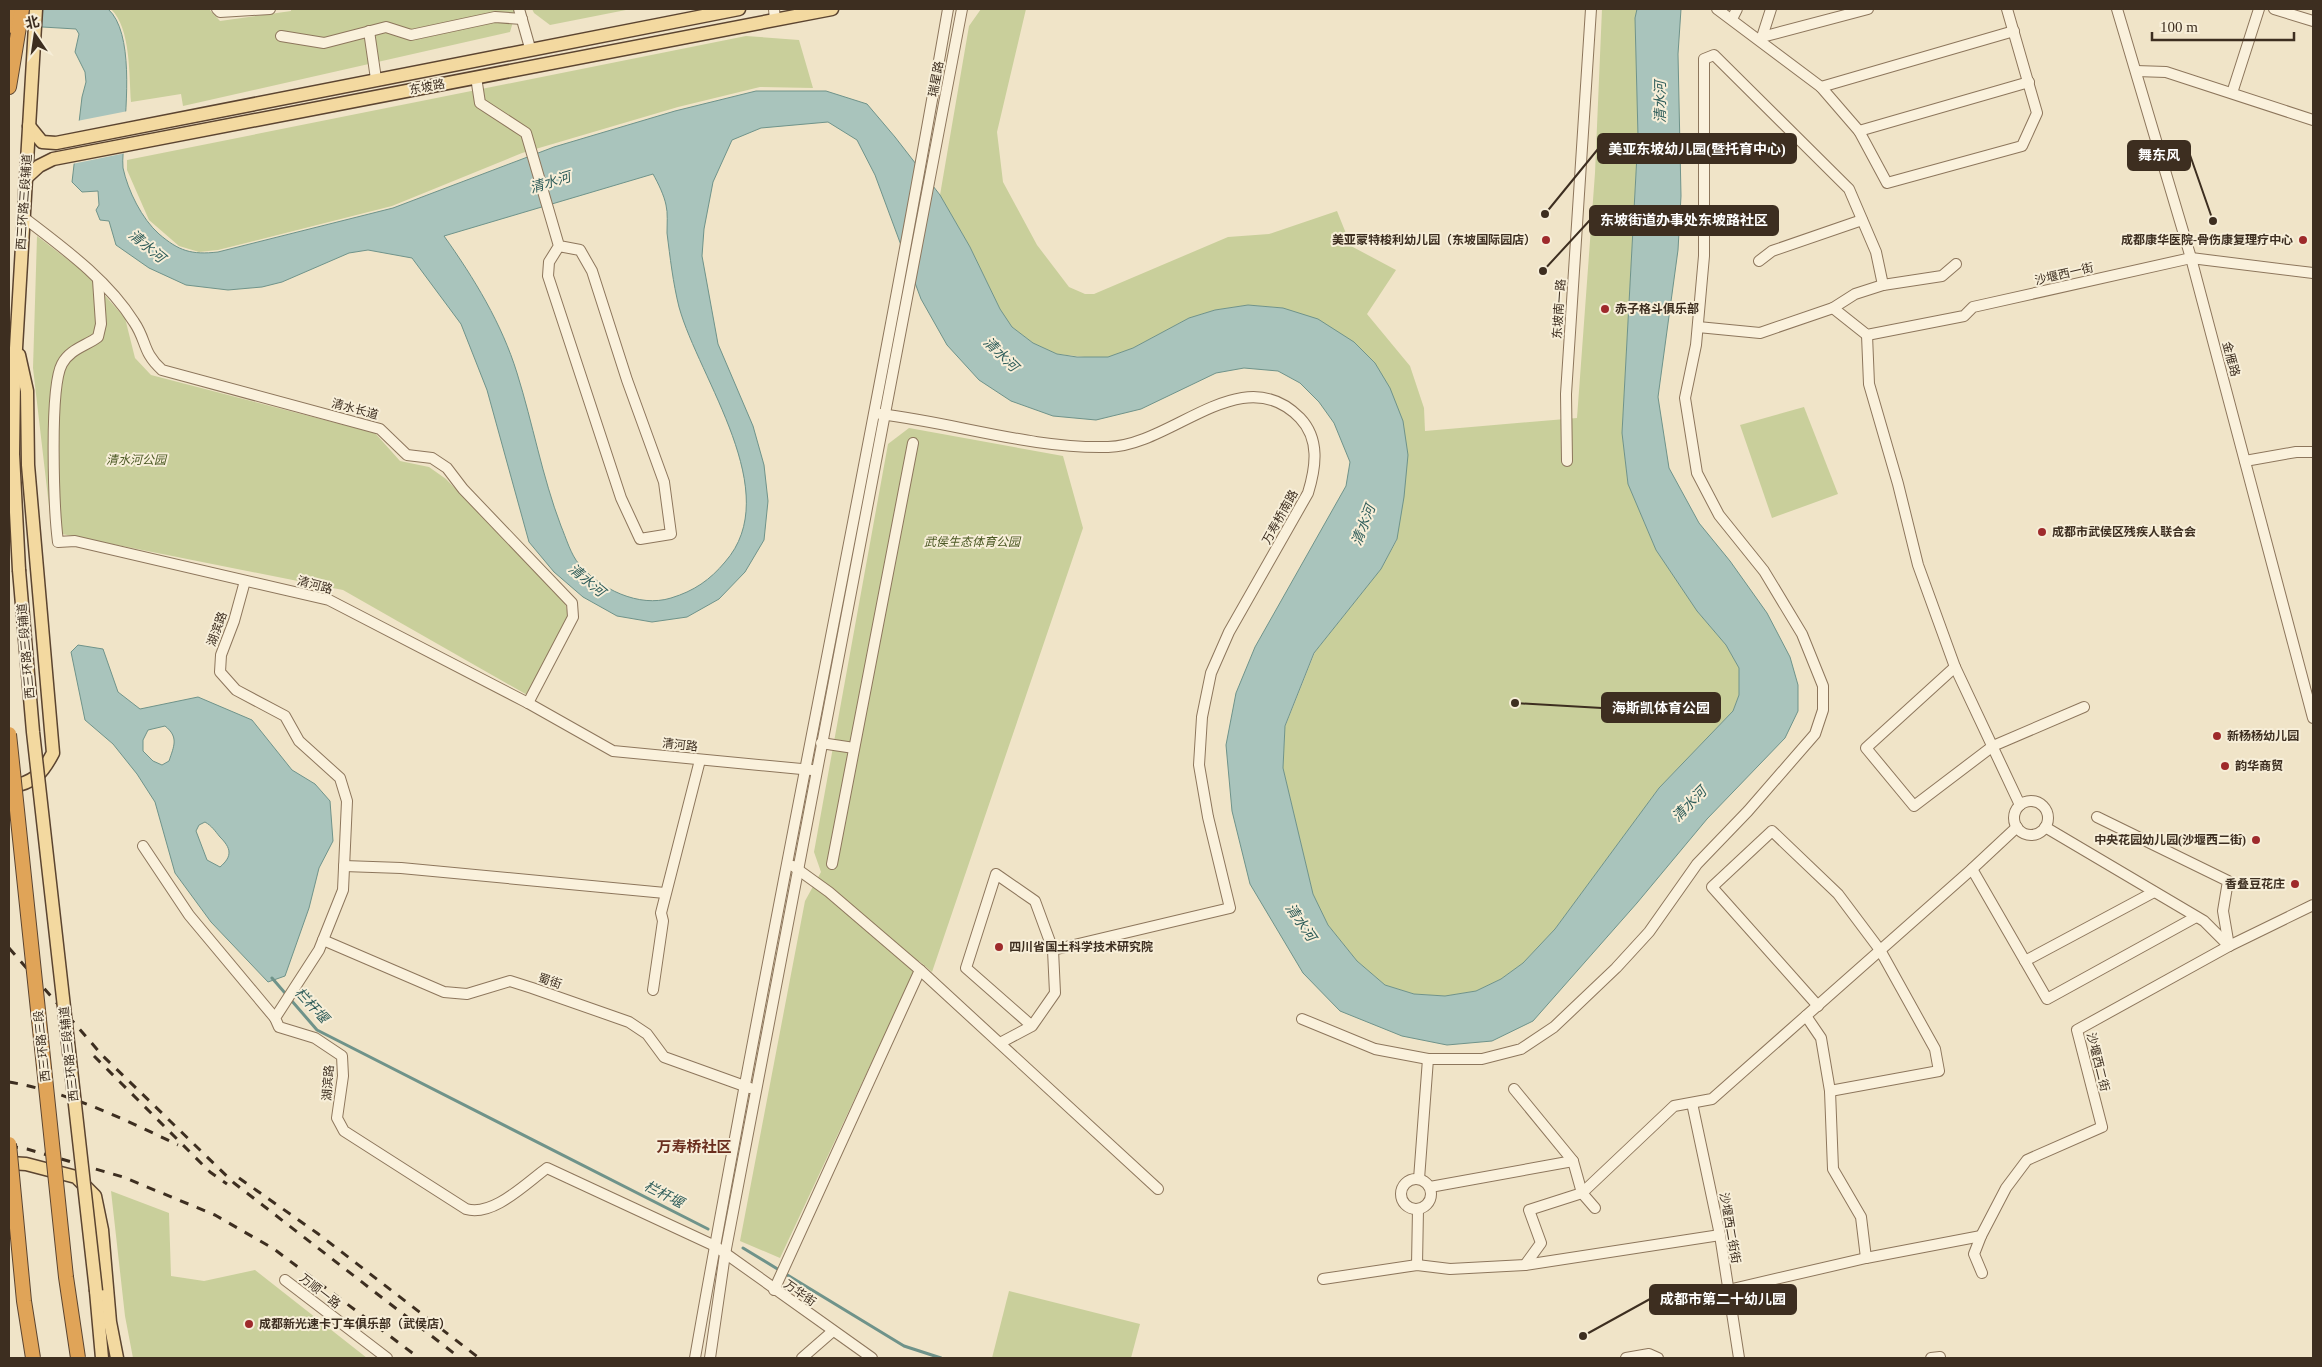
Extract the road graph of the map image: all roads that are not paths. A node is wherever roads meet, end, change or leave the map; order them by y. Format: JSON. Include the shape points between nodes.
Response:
{"nodes":[{"id":1,"x":10,"y":9,"type":"edge"},
{"id":2,"x":22,"y":9,"type":"edge"},
{"id":3,"x":36,"y":9,"type":"edge"},
{"id":4,"x":217,"y":9,"type":"edge"},
{"id":5,"x":270,"y":9,"type":"edge"},
{"id":6,"x":739,"y":9,"type":"edge"},
{"id":7,"x":832,"y":9,"type":"edge"},
{"id":8,"x":948,"y":9,"type":"edge"},
{"id":9,"x":962,"y":9,"type":"edge"},
{"id":10,"x":1591,"y":9,"type":"edge"},
{"id":11,"x":1717,"y":9,"type":"edge"},
{"id":12,"x":1737,"y":9,"type":"edge"},
{"id":13,"x":1771,"y":9,"type":"edge"},
{"id":14,"x":1868,"y":9,"type":"edge"},
{"id":15,"x":2008,"y":9,"type":"edge"},
{"id":16,"x":2117,"y":9,"type":"edge"},
{"id":17,"x":2259,"y":9,"type":"edge"},
{"id":18,"x":2274,"y":9,"type":"edge"},
{"id":19,"x":495,"y":13,"type":"edge"},
{"id":20,"x":520,"y":14,"type":"edge"},
{"id":21,"x":775,"y":14,"type":"edge"},
{"id":22,"x":1732,"y":19,"type":"junction"},
{"id":23,"x":2313,"y":21,"type":"edge"},
{"id":24,"x":21,"y":29,"type":"edge"},
{"id":25,"x":369,"y":31,"type":"junction"},
{"id":26,"x":2014,"y":31,"type":"junction"},
{"id":27,"x":281,"y":36,"type":"dead end"},
{"id":28,"x":530,"y":48,"type":"junction"},
{"id":29,"x":2136,"y":71,"type":"junction"},
{"id":30,"x":476,"y":77,"type":"junction"},
{"id":31,"x":376,"y":79,"type":"junction"},
{"id":32,"x":2029,"y":82,"type":"junction"},
{"id":33,"x":9,"y":87,"type":"edge"},
{"id":34,"x":1821,"y":87,"type":"junction"},
{"id":35,"x":2232,"y":94,"type":"junction"},
{"id":36,"x":2313,"y":120,"type":"edge"},
{"id":37,"x":30,"y":126,"type":"junction"},
{"id":38,"x":1859,"y":132,"type":"junction"},
{"id":39,"x":56,"y":143,"type":"junction"},
{"id":40,"x":63,"y":158,"type":"junction"},
{"id":41,"x":27,"y":177,"type":"junction"},
{"id":42,"x":23,"y":217,"type":"junction"},
{"id":43,"x":1862,"y":220,"type":"junction"},
{"id":44,"x":560,"y":246,"type":"junction"},
{"id":45,"x":2191,"y":258,"type":"junction"},
{"id":46,"x":1760,"y":261,"type":"dead end"},
{"id":47,"x":1956,"y":264,"type":"dead end"},
{"id":48,"x":2313,"y":273,"type":"edge"},
{"id":49,"x":98,"y":280,"type":"junction"},
{"id":50,"x":1883,"y":285,"type":"junction"},
{"id":51,"x":1833,"y":308,"type":"junction"},
{"id":52,"x":1698,"y":327,"type":"junction"},
{"id":53,"x":16,"y":335,"type":"junction"},
{"id":54,"x":1867,"y":335,"type":"junction"},
{"id":55,"x":879,"y":414,"type":"junction"},
{"id":56,"x":913,"y":443,"type":"dead end"},
{"id":57,"x":2313,"y":452,"type":"edge"},
{"id":58,"x":1567,"y":461,"type":"dead end"},
{"id":59,"x":2245,"y":461,"type":"junction"},
{"id":60,"x":244,"y":581,"type":"junction"},
{"id":61,"x":1955,"y":667,"type":"junction"},
{"id":62,"x":528,"y":704,"type":"junction"},
{"id":63,"x":2084,"y":706,"type":"dead end"},
{"id":64,"x":2313,"y":718,"type":"edge"},
{"id":65,"x":9,"y":734,"type":"edge"},
{"id":66,"x":822,"y":743,"type":"junction"},
{"id":67,"x":1993,"y":746,"type":"junction"},
{"id":68,"x":854,"y":748,"type":"junction"},
{"id":69,"x":700,"y":760,"type":"junction"},
{"id":70,"x":805,"y":769,"type":"junction"},
{"id":71,"x":816,"y":771,"type":"junction"},
{"id":72,"x":9,"y":787,"type":"edge"},
{"id":73,"x":2020,"y":805,"type":"junction"},
{"id":74,"x":2098,"y":817,"type":"dead end"},
{"id":75,"x":2017,"y":827,"type":"junction"},
{"id":76,"x":2045,"y":827,"type":"junction"},
{"id":77,"x":143,"y":846,"type":"dead end"},
{"id":78,"x":787,"y":864,"type":"junction"},
{"id":79,"x":832,"y":864,"type":"dead end"},
{"id":80,"x":344,"y":866,"type":"junction"},
{"id":81,"x":798,"y":867,"type":"junction"},
{"id":82,"x":1972,"y":869,"type":"junction"},
{"id":83,"x":2154,"y":892,"type":"junction"},
{"id":84,"x":665,"y":893,"type":"junction"},
{"id":85,"x":2313,"y":905,"type":"edge"},
{"id":86,"x":2196,"y":917,"type":"junction"},
{"id":87,"x":323,"y":940,"type":"junction"},
{"id":88,"x":2229,"y":946,"type":"junction"},
{"id":89,"x":1053,"y":950,"type":"junction"},
{"id":90,"x":1880,"y":950,"type":"junction"},
{"id":91,"x":2026,"y":961,"type":"junction"},
{"id":92,"x":920,"y":970,"type":"junction"},
{"id":93,"x":652,"y":990,"type":"dead end"},
{"id":94,"x":1818,"y":1006,"type":"junction"},
{"id":95,"x":1806,"y":1016,"type":"junction"},
{"id":96,"x":275,"y":1018,"type":"junction"},
{"id":97,"x":1302,"y":1019,"type":"dead end"},
{"id":98,"x":1032,"y":1026,"type":"junction"},
{"id":99,"x":1000,"y":1044,"type":"junction"},
{"id":100,"x":1428,"y":1059,"type":"junction"},
{"id":101,"x":744,"y":1087,"type":"junction"},
{"id":102,"x":1514,"y":1089,"type":"dead end"},
{"id":103,"x":756,"y":1090,"type":"junction"},
{"id":104,"x":1830,"y":1091,"type":"junction"},
{"id":105,"x":1692,"y":1103,"type":"junction"},
{"id":106,"x":9,"y":1144,"type":"edge"},
{"id":107,"x":1573,"y":1161,"type":"junction"},
{"id":108,"x":9,"y":1163,"type":"edge"},
{"id":109,"x":1418,"y":1179,"type":"junction"},
{"id":110,"x":1430,"y":1187,"type":"junction"},
{"id":111,"x":1158,"y":1189,"type":"dead end"},
{"id":112,"x":1582,"y":1193,"type":"junction"},
{"id":113,"x":1595,"y":1208,"type":"dead end"},
{"id":114,"x":1418,"y":1209,"type":"junction"},
{"id":115,"x":1720,"y":1235,"type":"junction"},
{"id":116,"x":1981,"y":1236,"type":"junction"},
{"id":117,"x":715,"y":1246,"type":"junction"},
{"id":118,"x":725,"y":1254,"type":"junction"},
{"id":119,"x":1866,"y":1258,"type":"junction"},
{"id":120,"x":1417,"y":1265,"type":"junction"},
{"id":121,"x":1525,"y":1265,"type":"junction"},
{"id":122,"x":1982,"y":1273,"type":"dead end"},
{"id":123,"x":1323,"y":1279,"type":"dead end"},
{"id":124,"x":285,"y":1280,"type":"dead end"},
{"id":125,"x":774,"y":1290,"type":"junction"},
{"id":126,"x":1728,"y":1290,"type":"junction"},
{"id":127,"x":833,"y":1331,"type":"junction"},
{"id":128,"x":33,"y":1358,"type":"edge"},
{"id":129,"x":78,"y":1358,"type":"edge"},
{"id":130,"x":102,"y":1358,"type":"edge"},
{"id":131,"x":117,"y":1358,"type":"edge"},
{"id":132,"x":387,"y":1358,"type":"edge"},
{"id":133,"x":695,"y":1358,"type":"edge"},
{"id":134,"x":710,"y":1358,"type":"edge"},
{"id":135,"x":802,"y":1358,"type":"edge"},
{"id":136,"x":872,"y":1358,"type":"edge"},
{"id":137,"x":1626,"y":1358,"type":"edge"},
{"id":138,"x":1658,"y":1358,"type":"edge"},
{"id":139,"x":1738,"y":1358,"type":"edge"}],
"edges":[{"from":1,"to":24,"type":"highway"},
{"from":2,"to":24,"type":"highway"},
{"from":3,"to":24,"type":"main road","name":"西三环路三段辅道"},
{"from":4,"to":5,"type":"street","via":[[220,12]]},
{"from":6,"to":28,"type":"main road","name":"东坡路"},
{"from":7,"to":21,"type":"main road","name":"东坡路"},
{"from":8,"to":55,"type":"street","name":"瑞星路","via":[[899,273]]},
{"from":9,"to":55,"type":"street","name":"瑞星路","via":[[911,284]]},
{"from":10,"to":58,"type":"street","name":"东坡南一路","via":[[1566,394]]},
{"from":11,"to":22,"type":"street"},
{"from":12,"to":22,"type":"street"},
{"from":13,"to":14,"type":"street","via":[[1762,37]]},
{"from":15,"to":26,"type":"street"},
{"from":16,"to":29,"type":"street","name":"金雁路"},
{"from":17,"to":35,"type":"street"},
{"from":18,"to":23,"type":"street"},
{"from":19,"to":20,"type":"street"},
{"from":19,"to":25,"type":"street","via":[[411,35],[386,27]]},
{"from":20,"to":28,"type":"street"},
{"from":21,"to":30,"type":"main road","name":"东坡路"},
{"from":22,"to":34,"type":"street"},
{"from":24,"to":33,"type":"highway"},
{"from":24,"to":37,"type":"main road","name":"西三环路三段辅道"},
{"from":25,"to":27,"type":"street","via":[[324,43]]},
{"from":25,"to":31,"type":"street"},
{"from":26,"to":32,"type":"street"},
{"from":26,"to":34,"type":"street"},
{"from":28,"to":31,"type":"main road","name":"东坡路"},
{"from":29,"to":35,"type":"street","via":[[2166,72]]},
{"from":29,"to":45,"type":"street","name":"金雁路"},
{"from":30,"to":40,"type":"main road","name":"东坡路"},
{"from":30,"to":44,"type":"street","via":[[480,103],[526,133]]},
{"from":31,"to":39,"type":"main road","name":"东坡路"},
{"from":32,"to":38,"type":"street"},
{"from":32,"to":38,"type":"street","via":[[2037,113],[2022,146],[1887,183]]},
{"from":34,"to":38,"type":"street"},
{"from":35,"to":36,"type":"street"},
{"from":37,"to":39,"type":"main road","via":[[42,142]]},
{"from":37,"to":41,"type":"main road","name":"西三环路三段辅道"},
{"from":39,"to":40,"type":"main road"},
{"from":40,"to":41,"type":"main road","name":"东坡路","via":[[39,166]]},
{"from":41,"to":42,"type":"main road","name":"西三环路三段辅道"},
{"from":42,"to":49,"type":"street","name":"清水长道","via":[[70,253]]},
{"from":42,"to":53,"type":"main road","name":"西三环路三段辅道"},
{"from":43,"to":46,"type":"street","via":[[1772,251]]},
{"from":43,"to":50,"type":"street","via":[[1876,252]]},
{"from":43,"to":52,"type":"street","via":[[1848,189],[1714,55],[1704,59],[1704,256]]},
{"from":44,"to":44,"type":"street","via":[[580,250],[592,271],[664,482],[671,534],[640,539],[621,498],[548,276],[549,262]]},
{"from":45,"to":48,"type":"street","name":"沙堰西一街"},
{"from":45,"to":54,"type":"street","name":"沙堰西一街","via":[[1973,307],[1964,316]]},
{"from":45,"to":59,"type":"street","name":"金雁路"},
{"from":47,"to":50,"type":"street","via":[[1942,276]]},
{"from":49,"to":60,"type":"street","name":"清河路","via":[[102,324],[98,336],[74,350],[62,364],[55,400],[58,542],[75,541]]},
{"from":49,"to":62,"type":"street","name":"清水长道","via":[[135,322],[150,359],[162,370],[380,429],[407,455],[432,458],[446,468],[572,603],[573,617]]},
{"from":50,"to":51,"type":"street","via":[[1855,294]]},
{"from":51,"to":52,"type":"street","via":[[1760,333]]},
{"from":51,"to":54,"type":"street"},
{"from":52,"to":100,"type":"street","via":[[1685,398],[1697,473],[1719,516],[1764,571],[1802,634],[1823,686],[1823,710],[1814,734],[1761,797],[1697,864],[1649,932],[1554,1027],[1521,1049],[1482,1059]]},
{"from":53,"to":72,"type":"main road","via":[[27,391],[28,465],[53,753],[42,773],[23,784]]},
{"from":53,"to":130,"type":"main road","name":"西三环路三段辅道","bridge":true,"via":[[13,454],[19,570],[34,742]]},
{"from":54,"to":61,"type":"street","via":[[1869,384],[1918,565]]},
{"from":55,"to":66,"type":"street"},
{"from":55,"to":70,"type":"street"},
{"from":55,"to":89,"type":"street","name":"万寿桥南路","via":[[1068,447],[1111,448],[1148,439],[1225,400],[1247,396],[1273,400],[1294,412],[1308,427],[1316,468],[1308,493],[1229,632],[1211,673],[1202,717],[1198,765],[1230,908]]},
{"from":56,"to":68,"type":"street"},
{"from":57,"to":59,"type":"street"},
{"from":59,"to":64,"type":"street","name":"金雁路"},
{"from":60,"to":62,"type":"street","name":"清河路","via":[[329,600]]},
{"from":60,"to":80,"type":"street","name":"湖滨路","via":[[221,655],[220,672],[236,690],[285,716],[299,741],[340,778],[347,801]]},
{"from":61,"to":67,"type":"street"},
{"from":61,"to":67,"type":"street","via":[[1866,748],[1914,806]]},
{"from":62,"to":69,"type":"street","name":"清河路","via":[[613,751]]},
{"from":63,"to":67,"type":"street"},
{"from":65,"to":129,"type":"highway","name":"西三环路三段","bridge":true,"via":[[66,1277]]},
{"from":66,"to":68,"type":"street"},
{"from":66,"to":71,"type":"street"},
{"from":67,"to":73,"type":"street"},
{"from":68,"to":79,"type":"street"},
{"from":69,"to":70,"type":"street","name":"清河路"},
{"from":69,"to":84,"type":"street"},
{"from":70,"to":71,"type":"street","name":"清河路"},
{"from":70,"to":78,"type":"street"},
{"from":71,"to":81,"type":"street"},
{"from":73,"to":75,"type":"street","via":[[2014,818]]},
{"from":73,"to":76,"type":"street","via":[[2034,801],[2042,805],[2048,813]]},
{"from":74,"to":88,"type":"street","via":[[2228,881],[2223,911]]},
{"from":75,"to":76,"type":"street","via":[[2029,834],[2038,833]]},
{"from":75,"to":82,"type":"street"},
{"from":76,"to":83,"type":"street"},
{"from":77,"to":96,"type":"street","via":[[189,915]]},
{"from":78,"to":81,"type":"street"},
{"from":78,"to":101,"type":"street"},
{"from":80,"to":84,"type":"street","via":[[401,868]]},
{"from":80,"to":87,"type":"street","name":"湖滨路","via":[[343,890]]},
{"from":81,"to":92,"type":"street"},
{"from":81,"to":103,"type":"street"},
{"from":82,"to":90,"type":"street"},
{"from":82,"to":91,"type":"street"},
{"from":83,"to":86,"type":"street"},
{"from":83,"to":91,"type":"street"},
{"from":84,"to":93,"type":"street"},
{"from":85,"to":88,"type":"street","name":"沙堰西二街"},
{"from":86,"to":88,"type":"street"},
{"from":86,"to":91,"type":"street","via":[[2048,999]]},
{"from":87,"to":96,"type":"street","name":"湖滨路"},
{"from":87,"to":101,"type":"street","name":"蜀街","via":[[444,992],[467,994],[510,981],[532,988],[629,1022],[647,1034],[664,1057]]},
{"from":88,"to":116,"type":"street","name":"沙堰西二街","via":[[2077,1030],[2102,1127],[2028,1160],[2006,1188]]},
{"from":89,"to":98,"type":"street","via":[[1055,993]]},
{"from":89,"to":98,"type":"street","via":[[1035,901],[996,874],[966,968]]},
{"from":90,"to":94,"type":"street"},
{"from":90,"to":94,"type":"street","via":[[1838,894],[1805,862],[1772,831],[1762,839],[1712,887]]},
{"from":90,"to":104,"type":"street","via":[[1935,1049],[1939,1070]]},
{"from":92,"to":99,"type":"street"},
{"from":92,"to":125,"type":"street"},
{"from":94,"to":95,"type":"street"},
{"from":95,"to":104,"type":"street","via":[[1821,1038]]},
{"from":95,"to":105,"type":"street","via":[[1712,1099]]},
{"from":96,"to":117,"type":"street","name":"湖滨路","via":[[279,1027],[315,1038],[342,1056],[343,1076],[337,1118],[344,1131],[466,1209],[474,1212],[491,1209],[547,1168]]},
{"from":97,"to":100,"type":"street","via":[[1375,1049]]},
{"from":98,"to":99,"type":"street"},
{"from":99,"to":111,"type":"street"},
{"from":100,"to":109,"type":"street"},
{"from":101,"to":103,"type":"street","name":"蜀街"},
{"from":101,"to":117,"type":"street"},
{"from":102,"to":107,"type":"street"},
{"from":103,"to":118,"type":"street"},
{"from":104,"to":119,"type":"street","via":[[1833,1169],[1861,1217]]},
{"from":105,"to":112,"type":"street","via":[[1674,1106]]},
{"from":105,"to":115,"type":"street","name":"沙堰西二街街"},
{"from":106,"to":128,"type":"highway","bridge":true,"via":[[24,1301]]},
{"from":107,"to":110,"type":"street"},
{"from":107,"to":112,"type":"street"},
{"from":108,"to":131,"type":"main road","via":[[76,1177],[94,1196],[102,1230],[110,1322]]},
{"from":109,"to":110,"type":"street"},
{"from":109,"to":114,"type":"street","via":[[1405,1183],[1400,1196],[1404,1204]]},
{"from":110,"to":114,"type":"street","via":[[1429,1201]]},
{"from":112,"to":113,"type":"street"},
{"from":112,"to":121,"type":"street","via":[[1529,1210],[1541,1243]]},
{"from":114,"to":120,"type":"street"},
{"from":115,"to":121,"type":"street"},
{"from":115,"to":126,"type":"street","name":"沙堰西二街街"},
{"from":116,"to":119,"type":"street"},
{"from":116,"to":122,"type":"street","name":"沙堰西二街","via":[[1974,1254]]},
{"from":117,"to":118,"type":"street","name":"万华街"},
{"from":117,"to":133,"type":"street"},
{"from":118,"to":125,"type":"street","name":"万华街"},
{"from":118,"to":134,"type":"street"},
{"from":119,"to":126,"type":"street"},
{"from":120,"to":121,"type":"street","via":[[1450,1269]]},
{"from":120,"to":123,"type":"street"},
{"from":124,"to":132,"type":"street","name":"万顺一路"},
{"from":125,"to":127,"type":"street","name":"万华街"},
{"from":126,"to":139,"type":"street","name":"沙堰西二街街"},
{"from":127,"to":135,"type":"street"},
{"from":127,"to":136,"type":"street","name":"万华街"},
{"from":137,"to":138,"type":"street","via":[[1649,1354]]}]}
